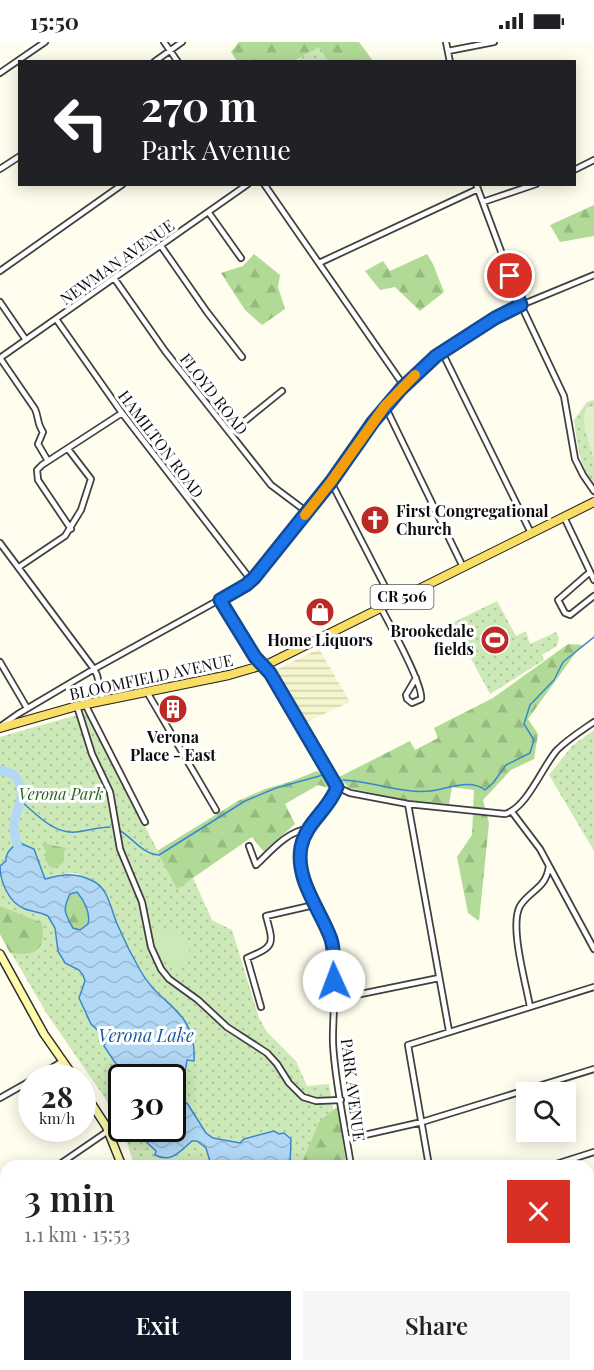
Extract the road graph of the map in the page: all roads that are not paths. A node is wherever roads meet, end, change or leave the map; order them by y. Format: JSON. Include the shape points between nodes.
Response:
{"nodes":[{"id":1,"x":45,"y":42,"type":"edge"},
{"id":2,"x":164,"y":42,"type":"edge"},
{"id":3,"x":182,"y":42,"type":"edge"},
{"id":4,"x":446,"y":42,"type":"edge"},
{"id":5,"x":494,"y":42,"type":"edge"},
{"id":6,"x":170,"y":50,"type":"junction"},
{"id":7,"x":448,"y":51,"type":"junction"},
{"id":8,"x":19,"y":60,"type":"edge"},
{"id":9,"x":157,"y":60,"type":"edge"},
{"id":10,"x":177,"y":60,"type":"edge"},
{"id":11,"x":450,"y":60,"type":"edge"},
{"id":12,"x":18,"y":61,"type":"edge"},
{"id":13,"x":0,"y":73,"type":"edge"},
{"id":14,"x":18,"y":157,"type":"edge"},
{"id":15,"x":594,"y":160,"type":"edge"},
{"id":16,"x":0,"y":169,"type":"edge"},
{"id":17,"x":576,"y":169,"type":"edge"},
{"id":18,"x":120,"y":186,"type":"edge"},
{"id":19,"x":246,"y":186,"type":"edge"},
{"id":20,"x":265,"y":186,"type":"edge"},
{"id":21,"x":530,"y":186,"type":"edge"},
{"id":22,"x":477,"y":187,"type":"edge"},
{"id":23,"x":483,"y":202,"type":"junction"},
{"id":24,"x":208,"y":213,"type":"junction"},
{"id":25,"x":161,"y":246,"type":"junction"},
{"id":26,"x":241,"y":258,"type":"dead end"},
{"id":27,"x":319,"y":263,"type":"junction"},
{"id":28,"x":0,"y":271,"type":"edge"},
{"id":29,"x":594,"y":274,"type":"edge"},
{"id":30,"x":114,"y":278,"type":"junction"},
{"id":31,"x":0,"y":302,"type":"edge"},
{"id":32,"x":521,"y":305,"type":"junction"},
{"id":33,"x":56,"y":319,"type":"junction"},
{"id":34,"x":26,"y":340,"type":"junction"},
{"id":35,"x":442,"y":352,"type":"junction"},
{"id":36,"x":242,"y":357,"type":"dead end"},
{"id":37,"x":0,"y":358,"type":"edge"},
{"id":38,"x":404,"y":386,"type":"junction"},
{"id":39,"x":282,"y":391,"type":"dead end"},
{"id":40,"x":385,"y":406,"type":"junction"},
{"id":41,"x":122,"y":413,"type":"junction"},
{"id":42,"x":230,"y":433,"type":"junction"},
{"id":43,"x":68,"y":449,"type":"junction"},
{"id":44,"x":48,"y":461,"type":"junction"},
{"id":45,"x":331,"y":482,"type":"junction"},
{"id":46,"x":594,"y":491,"type":"edge"},
{"id":47,"x":594,"y":502,"type":"edge"},
{"id":48,"x":307,"y":512,"type":"junction"},
{"id":49,"x":564,"y":517,"type":"junction"},
{"id":50,"x":71,"y":528,"type":"junction"},
{"id":51,"x":531,"y":533,"type":"junction"},
{"id":52,"x":0,"y":543,"type":"edge"},
{"id":53,"x":19,"y":567,"type":"junction"},
{"id":54,"x":463,"y":567,"type":"junction"},
{"id":55,"x":590,"y":572,"type":"junction"},
{"id":56,"x":251,"y":580,"type":"junction"},
{"id":57,"x":594,"y":580,"type":"edge"},
{"id":58,"x":594,"y":596,"type":"edge"},
{"id":59,"x":220,"y":600,"type":"junction"},
{"id":60,"x":393,"y":602,"type":"junction"},
{"id":61,"x":381,"y":608,"type":"junction"},
{"id":62,"x":0,"y":662,"type":"edge"},
{"id":63,"x":262,"y":666,"type":"junction"},
{"id":64,"x":94,"y":669,"type":"junction"},
{"id":65,"x":416,"y":678,"type":"junction"},
{"id":66,"x":147,"y":692,"type":"junction"},
{"id":67,"x":103,"y":701,"type":"junction"},
{"id":68,"x":81,"y":705,"type":"junction"},
{"id":69,"x":27,"y":708,"type":"junction"},
{"id":70,"x":594,"y":722,"type":"edge"},
{"id":71,"x":0,"y":727,"type":"edge"},
{"id":72,"x":337,"y":787,"type":"junction"},
{"id":73,"x":408,"y":804,"type":"junction"},
{"id":74,"x":216,"y":810,"type":"dead end"},
{"id":75,"x":514,"y":814,"type":"junction"},
{"id":76,"x":146,"y":822,"type":"dead end"},
{"id":77,"x":308,"y":829,"type":"junction"},
{"id":78,"x":249,"y":846,"type":"dead end"},
{"id":79,"x":549,"y":866,"type":"junction"},
{"id":80,"x":314,"y":904,"type":"junction"},
{"id":81,"x":594,"y":949,"type":"edge"},
{"id":82,"x":0,"y":954,"type":"edge"},
{"id":83,"x":439,"y":978,"type":"junction"},
{"id":84,"x":594,"y":987,"type":"edge"},
{"id":85,"x":333,"y":997,"type":"junction"},
{"id":86,"x":261,"y":1007,"type":"dead end"},
{"id":87,"x":530,"y":1007,"type":"junction"},
{"id":88,"x":449,"y":1031,"type":"junction"},
{"id":89,"x":63,"y":1062,"type":"joint"},
{"id":90,"x":60,"y":1064,"type":"edge"},
{"id":91,"x":594,"y":1069,"type":"edge"},
{"id":92,"x":18,"y":1088,"type":"edge"},
{"id":93,"x":0,"y":1098,"type":"edge"},
{"id":94,"x":341,"y":1100,"type":"junction"},
{"id":95,"x":96,"y":1112,"type":"edge"},
{"id":96,"x":422,"y":1122,"type":"junction"},
{"id":97,"x":108,"y":1131,"type":"joint"},
{"id":98,"x":347,"y":1139,"type":"junction"},
{"id":99,"x":112,"y":1142,"type":"edge"},
{"id":100,"x":594,"y":1152,"type":"edge"},
{"id":101,"x":66,"y":1160,"type":"edge"},
{"id":102,"x":120,"y":1160,"type":"edge"},
{"id":103,"x":350,"y":1160,"type":"edge"},
{"id":104,"x":428,"y":1160,"type":"edge"},
{"id":105,"x":569,"y":1160,"type":"edge"}],
"edges":[{"from":1,"to":8,"type":"street"},
{"from":2,"to":6,"type":"street"},
{"from":3,"to":6,"type":"street"},
{"from":4,"to":7,"type":"street"},
{"from":5,"to":7,"type":"street"},
{"from":6,"to":9,"type":"street"},
{"from":6,"to":10,"type":"street"},
{"from":7,"to":11,"type":"street"},
{"from":12,"to":13,"type":"street"},
{"from":14,"to":16,"type":"street"},
{"from":15,"to":17,"type":"street"},
{"from":18,"to":28,"type":"street"},
{"from":19,"to":24,"type":"street","name":"NEWMAN AVENUE"},
{"from":20,"to":27,"type":"street"},
{"from":21,"to":23,"type":"street"},
{"from":22,"to":23,"type":"street"},
{"from":22,"to":27,"type":"street"},
{"from":23,"to":32,"type":"street"},
{"from":24,"to":25,"type":"street","name":"NEWMAN AVENUE"},
{"from":24,"to":26,"type":"street"},
{"from":25,"to":30,"type":"street","name":"NEWMAN AVENUE"},
{"from":25,"to":36,"type":"street"},
{"from":27,"to":38,"type":"street"},
{"from":29,"to":32,"type":"street"},
{"from":30,"to":33,"type":"street","name":"NEWMAN AVENUE"},
{"from":30,"to":42,"type":"street","name":"FLOYD ROAD"},
{"from":31,"to":34,"type":"street"},
{"from":32,"to":35,"type":"street"},
{"from":32,"to":46,"type":"street","via":[[564,396],[575,459]]},
{"from":33,"to":34,"type":"street","name":"NEWMAN AVENUE"},
{"from":33,"to":41,"type":"street","name":"HAMILTON ROAD"},
{"from":34,"to":37,"type":"street","name":"NEWMAN AVENUE"},
{"from":35,"to":38,"type":"street"},
{"from":35,"to":51,"type":"street"},
{"from":37,"to":44,"type":"street","via":[[35,409],[37,424],[43,432],[38,444]]},
{"from":38,"to":40,"type":"street"},
{"from":39,"to":42,"type":"street"},
{"from":40,"to":45,"type":"street"},
{"from":40,"to":54,"type":"street"},
{"from":41,"to":43,"type":"street"},
{"from":41,"to":56,"type":"street","name":"HAMILTON ROAD"},
{"from":42,"to":48,"type":"street","name":"FLOYD ROAD","via":[[271,485]]},
{"from":43,"to":44,"type":"street"},
{"from":43,"to":50,"type":"street","via":[[91,479]]},
{"from":44,"to":50,"type":"street","via":[[38,468],[37,477]]},
{"from":45,"to":48,"type":"street"},
{"from":45,"to":60,"type":"street"},
{"from":47,"to":49,"type":"main road","name":"BLOOMFIELD AVENUE","number":"CR 506"},
{"from":48,"to":56,"type":"street"},
{"from":49,"to":51,"type":"main road","name":"BLOOMFIELD AVENUE","number":"CR 506"},
{"from":49,"to":55,"type":"street"},
{"from":50,"to":53,"type":"street"},
{"from":51,"to":54,"type":"main road","name":"BLOOMFIELD AVENUE","number":"CR 506"},
{"from":52,"to":53,"type":"street"},
{"from":53,"to":64,"type":"street"},
{"from":54,"to":60,"type":"main road","name":"BLOOMFIELD AVENUE","number":"CR 506"},
{"from":55,"to":57,"type":"street"},
{"from":55,"to":58,"type":"street","via":[[558,600],[570,615]]},
{"from":56,"to":59,"type":"street"},
{"from":59,"to":63,"type":"street"},
{"from":59,"to":64,"type":"street"},
{"from":60,"to":61,"type":"main road","name":"BLOOMFIELD AVENUE","number":"CR 506"},
{"from":61,"to":63,"type":"main road","name":"BLOOMFIELD AVENUE","number":"CR 506"},
{"from":61,"to":65,"type":"street"},
{"from":62,"to":69,"type":"street"},
{"from":63,"to":66,"type":"main road","name":"BLOOMFIELD AVENUE","number":"CR 506"},
{"from":63,"to":72,"type":"street","via":[[270,673]]},
{"from":64,"to":67,"type":"street"},
{"from":64,"to":69,"type":"street"},
{"from":65,"to":65,"type":"street","via":[[406,695],[412,703],[422,696]]},
{"from":66,"to":67,"type":"main road","name":"BLOOMFIELD AVENUE","number":"CR 506"},
{"from":66,"to":74,"type":"street"},
{"from":67,"to":68,"type":"main road","name":"BLOOMFIELD AVENUE","number":"CR 506"},
{"from":68,"to":71,"type":"main road","name":"BLOOMFIELD AVENUE","number":"CR 506"},
{"from":68,"to":76,"type":"street"},
{"from":68,"to":94,"type":"street","via":[[92,754],[110,792],[120,849],[142,902],[151,947],[161,969],[227,1027],[267,1053],[303,1097]]},
{"from":69,"to":71,"type":"street"},
{"from":70,"to":75,"type":"street","via":[[557,751]]},
{"from":72,"to":73,"type":"street"},
{"from":72,"to":77,"type":"street","name":"PARK AVENUE","via":[[328,806]]},
{"from":73,"to":75,"type":"street"},
{"from":73,"to":83,"type":"street"},
{"from":75,"to":79,"type":"street"},
{"from":77,"to":78,"type":"street","via":[[284,840],[256,865]]},
{"from":77,"to":80,"type":"street","name":"PARK AVENUE","via":[[300,864]]},
{"from":79,"to":81,"type":"street"},
{"from":79,"to":87,"type":"street","via":[[543,883],[522,904],[516,921]]},
{"from":80,"to":85,"type":"street","name":"PARK AVENUE","via":[[332,942]]},
{"from":80,"to":86,"type":"street","via":[[266,916],[271,934],[269,946],[247,958]]},
{"from":82,"to":89,"type":"main road"},
{"from":83,"to":85,"type":"street"},
{"from":83,"to":88,"type":"street"},
{"from":84,"to":87,"type":"street"},
{"from":85,"to":94,"type":"street","name":"PARK AVENUE","via":[[333,1045]]},
{"from":87,"to":88,"type":"street"},
{"from":88,"to":96,"type":"street","via":[[408,1044]]},
{"from":89,"to":90,"type":"street"},
{"from":91,"to":96,"type":"street"},
{"from":92,"to":93,"type":"street"},
{"from":94,"to":98,"type":"street","name":"PARK AVENUE"},
{"from":95,"to":97,"type":"main road"},
{"from":96,"to":98,"type":"street"},
{"from":96,"to":104,"type":"street"},
{"from":97,"to":101,"type":"street"},
{"from":98,"to":103,"type":"street","name":"PARK AVENUE"},
{"from":99,"to":102,"type":"main road"},
{"from":100,"to":105,"type":"street"}]}
